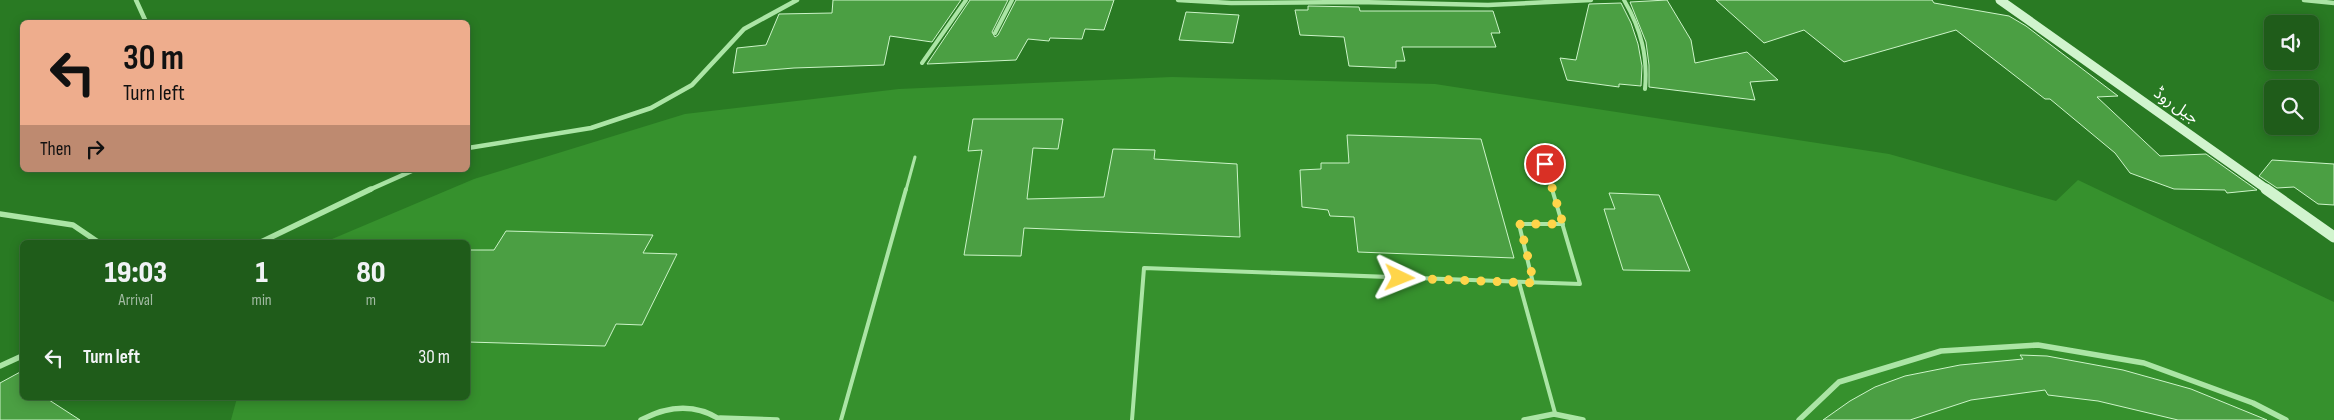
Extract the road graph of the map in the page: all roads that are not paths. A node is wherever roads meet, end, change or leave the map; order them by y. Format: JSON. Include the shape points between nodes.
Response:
{"nodes":[{"id":1,"x":136,"y":0,"type":"edge"},
{"id":2,"x":797,"y":0,"type":"edge"},
{"id":3,"x":966,"y":0,"type":"edge"},
{"id":4,"x":1012,"y":0,"type":"edge"},
{"id":5,"x":1178,"y":0,"type":"edge"},
{"id":6,"x":1590,"y":0,"type":"edge"},
{"id":7,"x":1624,"y":0,"type":"edge"},
{"id":8,"x":2000,"y":0,"type":"edge"},
{"id":9,"x":2304,"y":0,"type":"edge"},
{"id":10,"x":1358,"y":1,"type":"edge"},
{"id":11,"x":1231,"y":2,"type":"edge"},
{"id":12,"x":1461,"y":2,"type":"edge"},
{"id":13,"x":2334,"y":2,"type":"edge"},
{"id":14,"x":145,"y":20,"type":"edge"},
{"id":15,"x":995,"y":33,"type":"dead end"},
{"id":16,"x":922,"y":63,"type":"dead end"},
{"id":17,"x":1646,"y":89,"type":"dead end"},
{"id":18,"x":470,"y":148,"type":"edge"},
{"id":19,"x":915,"y":157,"type":"dead end"},
{"id":20,"x":1545,"y":164,"type":"dead end"},
{"id":21,"x":410,"y":172,"type":"edge"},
{"id":22,"x":0,"y":214,"type":"edge"},
{"id":23,"x":1563,"y":224,"type":"junction"},
{"id":24,"x":2334,"y":236,"type":"edge"},
{"id":25,"x":95,"y":240,"type":"edge"},
{"id":26,"x":265,"y":240,"type":"edge"},
{"id":27,"x":1518,"y":282,"type":"junction"},
{"id":28,"x":1534,"y":283,"type":"junction"},
{"id":29,"x":20,"y":357,"type":"edge"},
{"id":30,"x":0,"y":366,"type":"edge"},
{"id":31,"x":1555,"y":413,"type":"junction"},
{"id":32,"x":721,"y":419,"type":"edge"},
{"id":33,"x":641,"y":420,"type":"edge"},
{"id":34,"x":776,"y":420,"type":"edge"},
{"id":35,"x":840,"y":420,"type":"edge"},
{"id":36,"x":1132,"y":420,"type":"edge"},
{"id":37,"x":1524,"y":420,"type":"edge"},
{"id":38,"x":1583,"y":420,"type":"edge"},
{"id":39,"x":1799,"y":420,"type":"edge"},
{"id":40,"x":2286,"y":420,"type":"edge"}],
"edges":[{"from":1,"to":14,"type":"street"},
{"from":2,"to":18,"type":"street","via":[[744,29],[692,85],[651,108],[592,128]]},
{"from":3,"to":16,"type":"street"},
{"from":4,"to":15,"type":"street"},
{"from":5,"to":11,"type":"street"},
{"from":6,"to":12,"type":"street"},
{"from":7,"to":17,"type":"street","via":[[1637,20],[1642,36]]},
{"from":8,"to":24,"type":"main road","name":"جیل روڈ"},
{"from":9,"to":13,"type":"street"},
{"from":10,"to":11,"type":"street"},
{"from":10,"to":12,"type":"street"},
{"from":19,"to":35,"type":"lane"},
{"from":20,"to":23,"type":"lane"},
{"from":21,"to":26,"type":"street"},
{"from":22,"to":25,"type":"street","via":[[73,225]]},
{"from":23,"to":28,"type":"lane","via":[[1520,224]]},
{"from":23,"to":28,"type":"lane","via":[[1580,284]]},
{"from":27,"to":28,"type":"lane"},
{"from":27,"to":31,"type":"lane"},
{"from":27,"to":36,"type":"lane","via":[[1144,268]]},
{"from":29,"to":30,"type":"street"},
{"from":31,"to":37,"type":"street"},
{"from":31,"to":38,"type":"street"},
{"from":32,"to":33,"type":"street","via":[[707,411],[689,407],[669,409]]},
{"from":32,"to":34,"type":"street"},
{"from":39,"to":40,"type":"street","via":[[1839,382],[1941,350],[2038,345],[2144,363],[2253,403]]}]}
